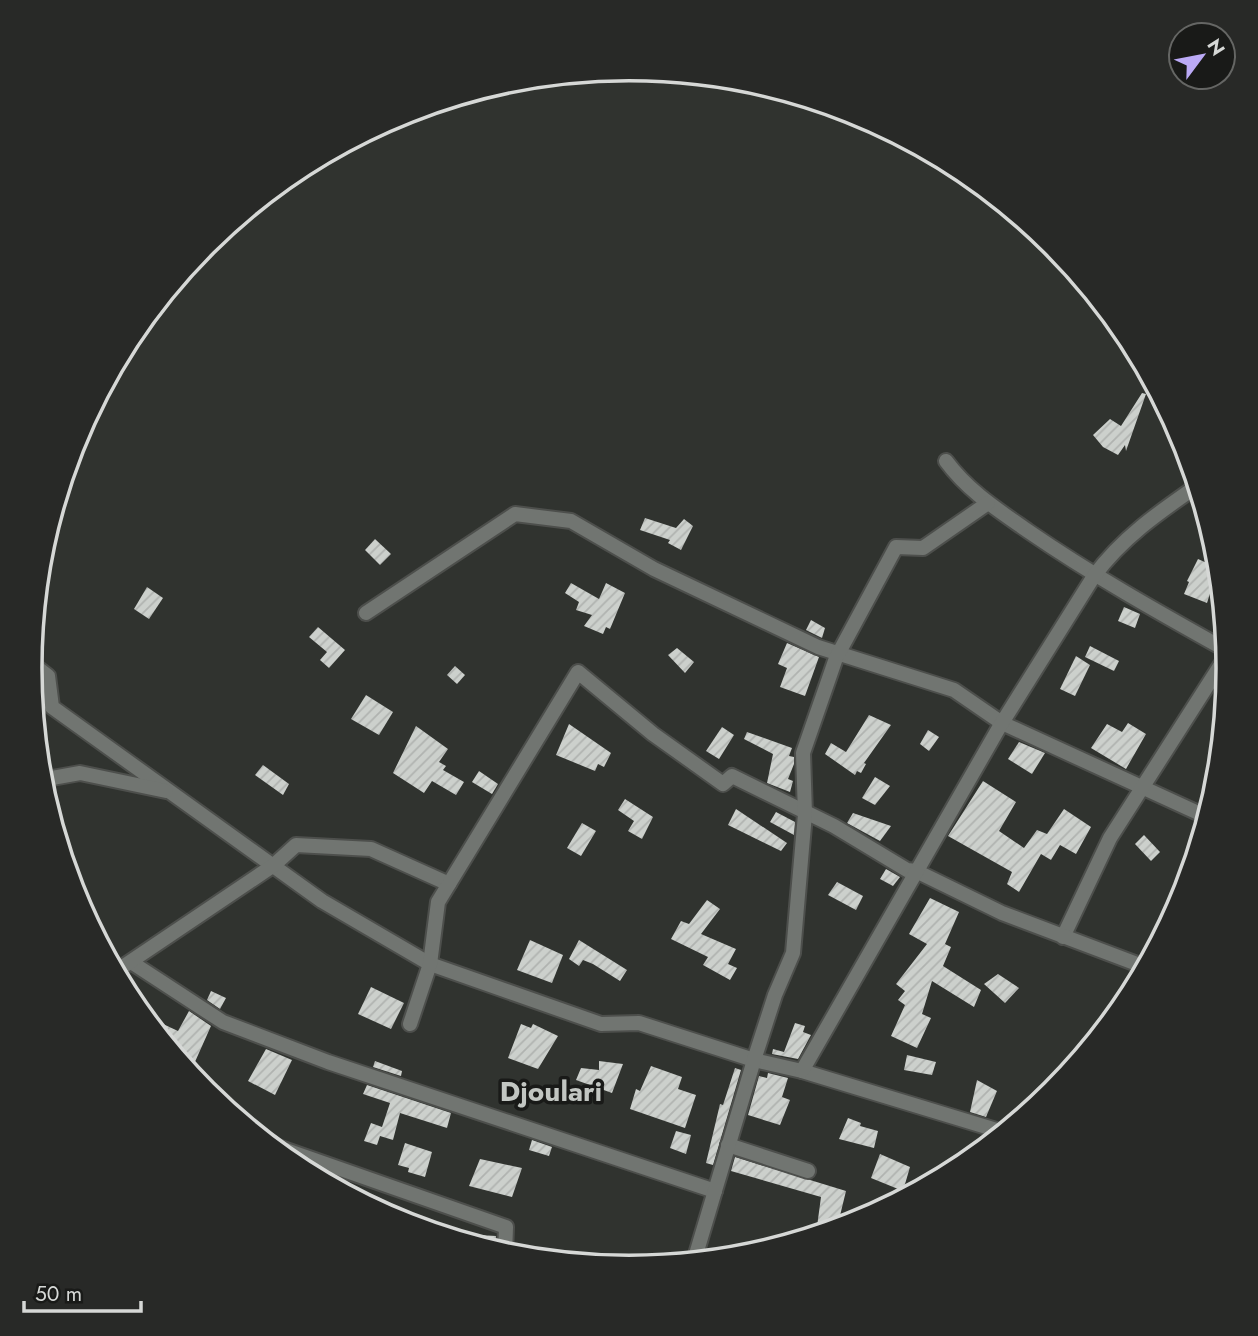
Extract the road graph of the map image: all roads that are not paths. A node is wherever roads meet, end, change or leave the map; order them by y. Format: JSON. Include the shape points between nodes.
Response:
{"nodes":[{"id":1,"x":946,"y":461,"type":"dead end"},
{"id":2,"x":1189,"y":492,"type":"edge"},
{"id":3,"x":988,"y":503,"type":"junction"},
{"id":4,"x":1094,"y":576,"type":"junction"},
{"id":5,"x":366,"y":613,"type":"dead end"},
{"id":6,"x":1215,"y":645,"type":"edge"},
{"id":7,"x":838,"y":653,"type":"junction"},
{"id":8,"x":1216,"y":670,"type":"edge"},
{"id":9,"x":42,"y":671,"type":"edge"},
{"id":10,"x":1002,"y":723,"type":"junction"},
{"id":11,"x":52,"y":778,"type":"edge"},
{"id":12,"x":1142,"y":789,"type":"junction"},
{"id":13,"x":174,"y":793,"type":"junction"},
{"id":14,"x":1198,"y":813,"type":"edge"},
{"id":15,"x":805,"y":814,"type":"junction"},
{"id":16,"x":274,"y":865,"type":"junction"},
{"id":17,"x":916,"y":871,"type":"junction"},
{"id":18,"x":449,"y":884,"type":"junction"},
{"id":19,"x":1063,"y":937,"type":"junction"},
{"id":20,"x":131,"y":962,"type":"junction"},
{"id":21,"x":430,"y":964,"type":"junction"},
{"id":22,"x":1136,"y":964,"type":"edge"},
{"id":23,"x":124,"y":966,"type":"edge"},
{"id":24,"x":410,"y":1024,"type":"dead end"},
{"id":25,"x":754,"y":1060,"type":"junction"},
{"id":26,"x":802,"y":1071,"type":"junction"},
{"id":27,"x":992,"y":1129,"type":"edge"},
{"id":28,"x":728,"y":1145,"type":"junction"},
{"id":29,"x":303,"y":1156,"type":"edge"},
{"id":30,"x":808,"y":1171,"type":"dead end"},
{"id":31,"x":715,"y":1191,"type":"junction"},
{"id":32,"x":505,"y":1242,"type":"edge"},
{"id":33,"x":697,"y":1251,"type":"edge"}],
"edges":[{"from":1,"to":3,"type":"street"},
{"from":2,"to":4,"type":"street","via":[[1144,523]]},
{"from":3,"to":4,"type":"street"},
{"from":3,"to":7,"type":"street","via":[[923,548],[896,547]]},
{"from":4,"to":6,"type":"street"},
{"from":4,"to":10,"type":"street"},
{"from":5,"to":7,"type":"street","via":[[515,514],[570,521],[654,569]]},
{"from":7,"to":10,"type":"street","via":[[954,690]]},
{"from":7,"to":15,"type":"street","via":[[803,753]]},
{"from":8,"to":12,"type":"street"},
{"from":9,"to":13,"type":"street","via":[[48,676],[52,707]]},
{"from":10,"to":12,"type":"street"},
{"from":10,"to":17,"type":"street"},
{"from":11,"to":13,"type":"street","via":[[79,773]]},
{"from":12,"to":14,"type":"street"},
{"from":12,"to":19,"type":"street","via":[[1110,838]]},
{"from":13,"to":16,"type":"street"},
{"from":15,"to":17,"type":"street"},
{"from":15,"to":18,"type":"street","via":[[732,776],[723,783],[653,734],[578,672]]},
{"from":15,"to":25,"type":"street","via":[[793,953]]},
{"from":16,"to":18,"type":"street","via":[[296,845],[371,849]]},
{"from":16,"to":20,"type":"street"},
{"from":16,"to":21,"type":"street","via":[[322,901]]},
{"from":17,"to":19,"type":"street"},
{"from":17,"to":26,"type":"street"},
{"from":18,"to":21,"type":"street","via":[[438,902]]},
{"from":19,"to":22,"type":"street"},
{"from":20,"to":23,"type":"street"},
{"from":20,"to":31,"type":"street","via":[[223,1022],[328,1062]]},
{"from":21,"to":24,"type":"street"},
{"from":21,"to":25,"type":"street","via":[[601,1024],[639,1023]]},
{"from":25,"to":26,"type":"street"},
{"from":25,"to":28,"type":"street"},
{"from":26,"to":27,"type":"street"},
{"from":28,"to":30,"type":"street"},
{"from":28,"to":31,"type":"street"},
{"from":29,"to":32,"type":"street","via":[[506,1227]]},
{"from":31,"to":33,"type":"street"}]}
